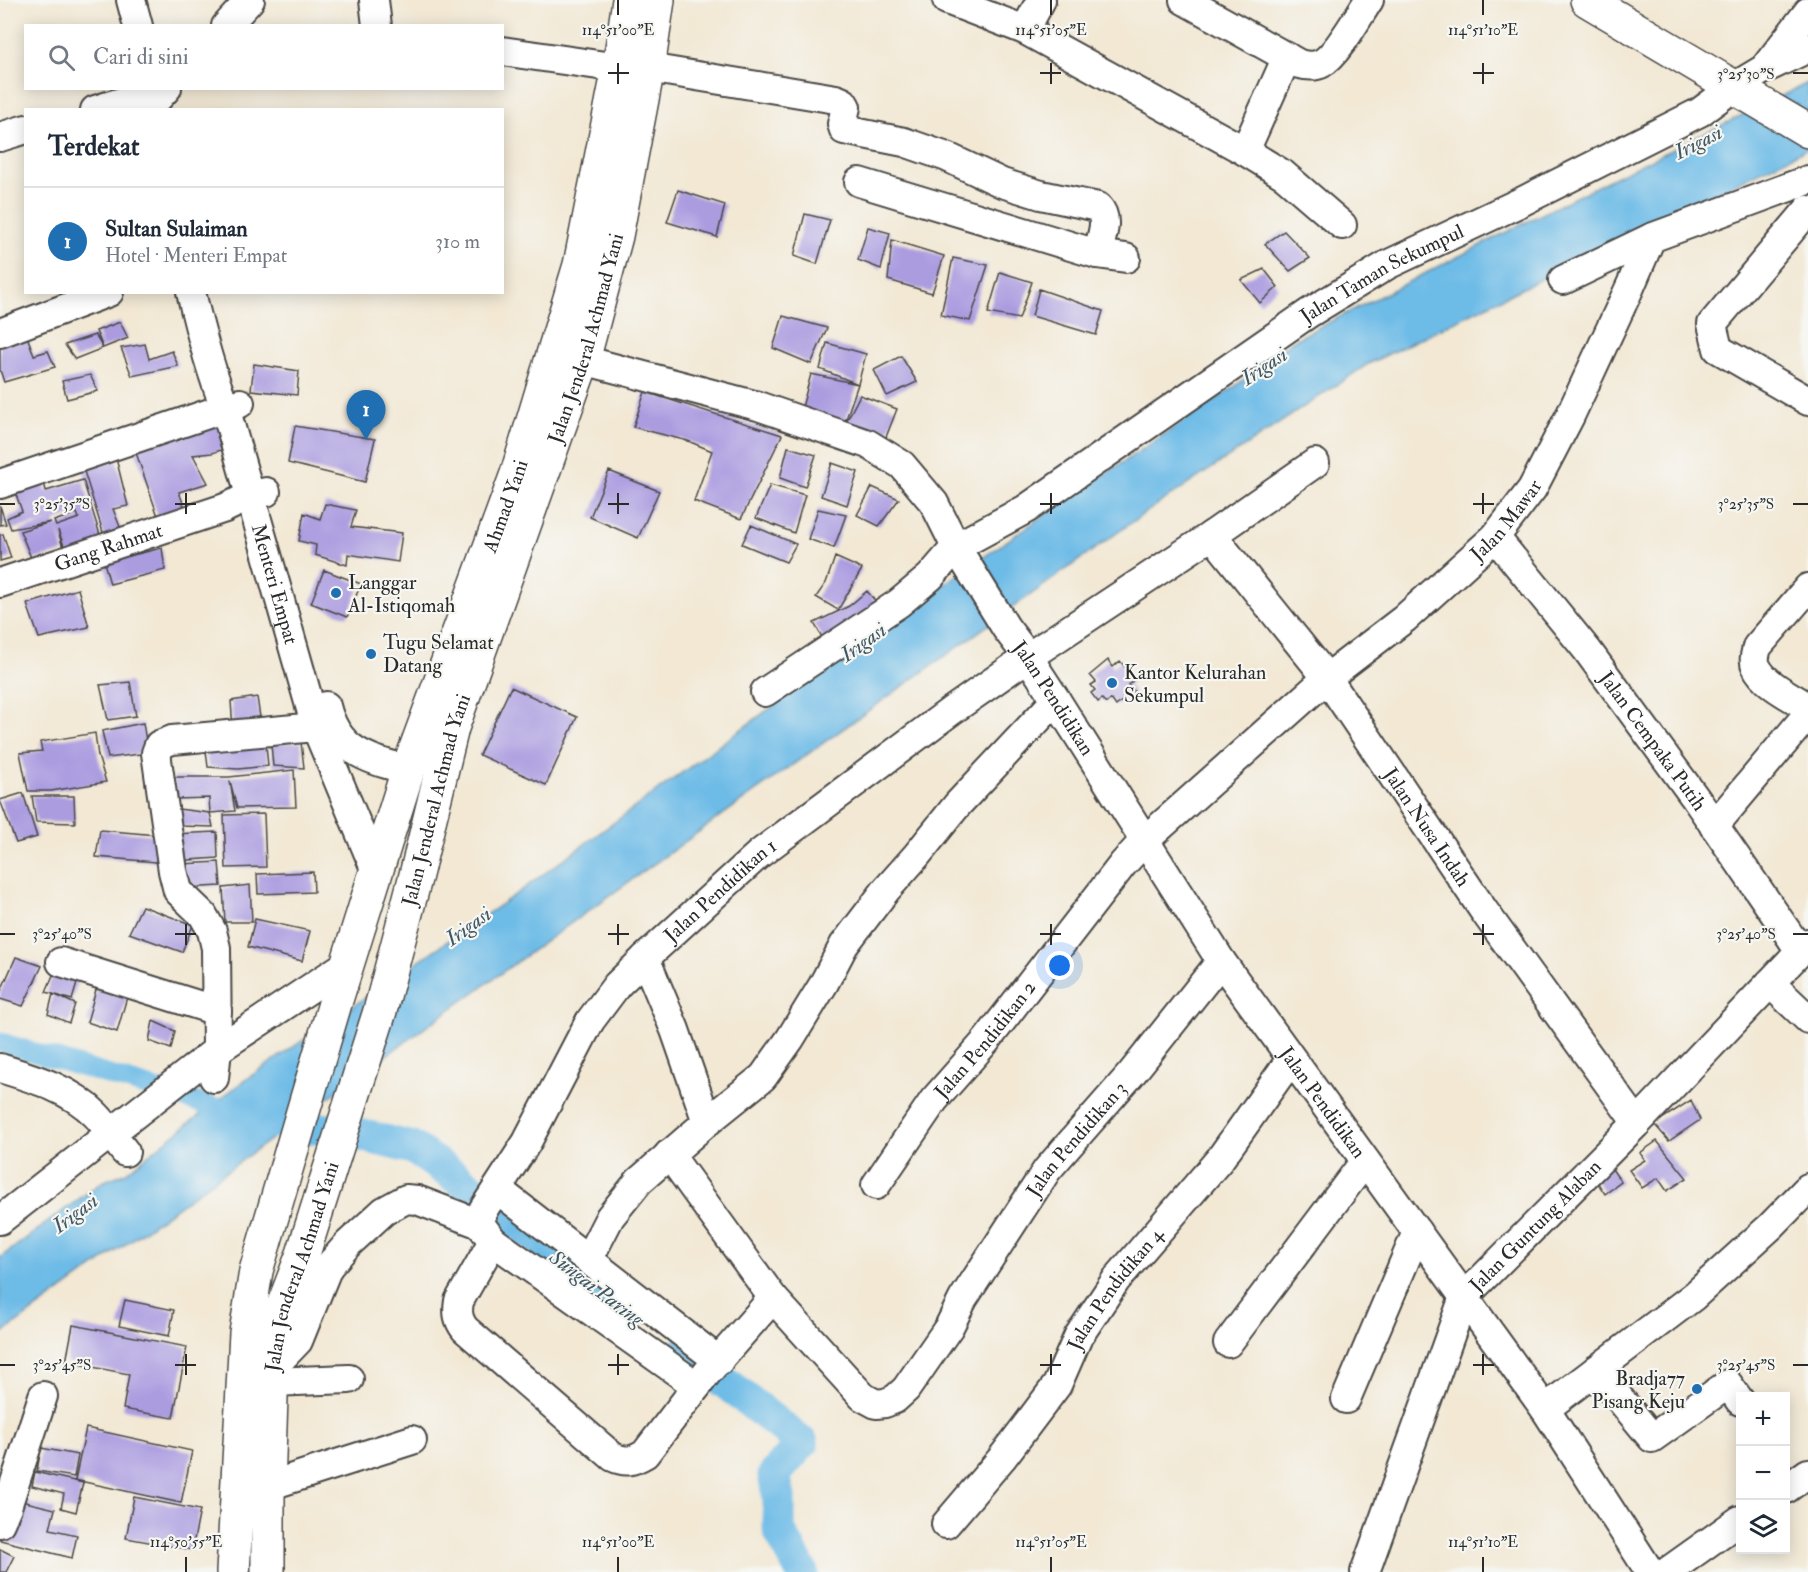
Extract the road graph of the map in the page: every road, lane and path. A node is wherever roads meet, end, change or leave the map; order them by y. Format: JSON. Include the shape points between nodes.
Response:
{"nodes":[{"id":1,"x":112,"y":0,"type":"edge"},
{"id":2,"x":131,"y":0,"type":"edge"},
{"id":3,"x":249,"y":0,"type":"edge"},
{"id":4,"x":374,"y":0,"type":"edge"},
{"id":5,"x":629,"y":0,"type":"edge"},
{"id":6,"x":658,"y":0,"type":"edge"},
{"id":7,"x":947,"y":0,"type":"edge"},
{"id":8,"x":1041,"y":0,"type":"edge"},
{"id":9,"x":1184,"y":0,"type":"edge"},
{"id":10,"x":1369,"y":0,"type":"edge"},
{"id":11,"x":1587,"y":0,"type":"edge"},
{"id":12,"x":1808,"y":12,"type":"edge"},
{"id":13,"x":118,"y":24,"type":"edge"},
{"id":14,"x":137,"y":24,"type":"edge"},
{"id":15,"x":228,"y":24,"type":"edge"},
{"id":16,"x":377,"y":24,"type":"edge"},
{"id":17,"x":1025,"y":30,"type":"junction"},
{"id":18,"x":1808,"y":48,"type":"edge"},
{"id":19,"x":504,"y":51,"type":"edge"},
{"id":20,"x":1287,"y":57,"type":"junction"},
{"id":21,"x":633,"y":68,"type":"junction"},
{"id":22,"x":1764,"y":69,"type":"junction"},
{"id":23,"x":1746,"y":94,"type":"junction"},
{"id":24,"x":151,"y":97,"type":"edge"},
{"id":25,"x":104,"y":108,"type":"edge"},
{"id":26,"x":24,"y":130,"type":"edge"},
{"id":27,"x":1808,"y":131,"type":"edge"},
{"id":28,"x":0,"y":137,"type":"edge"},
{"id":29,"x":1245,"y":151,"type":"junction"},
{"id":30,"x":1808,"y":180,"type":"edge"},
{"id":31,"x":859,"y":182,"type":"dead end"},
{"id":32,"x":1808,"y":210,"type":"edge"},
{"id":33,"x":1342,"y":225,"type":"dead end"},
{"id":34,"x":1651,"y":238,"type":"junction"},
{"id":35,"x":1097,"y":254,"type":"junction"},
{"id":36,"x":1126,"y":258,"type":"dead end"},
{"id":37,"x":1563,"y":280,"type":"dead end"},
{"id":38,"x":104,"y":294,"type":"edge"},
{"id":39,"x":192,"y":294,"type":"edge"},
{"id":40,"x":209,"y":294,"type":"edge"},
{"id":41,"x":0,"y":333,"type":"edge"},
{"id":42,"x":583,"y":360,"type":"junction"},
{"id":43,"x":228,"y":393,"type":"junction"},
{"id":44,"x":1808,"y":401,"type":"edge"},
{"id":45,"x":1315,"y":463,"type":"dead end"},
{"id":46,"x":0,"y":484,"type":"edge"},
{"id":47,"x":258,"y":494,"type":"junction"},
{"id":48,"x":1212,"y":535,"type":"junction"},
{"id":49,"x":1495,"y":537,"type":"junction"},
{"id":50,"x":505,"y":542,"type":"junction"},
{"id":51,"x":961,"y":554,"type":"junction"},
{"id":52,"x":0,"y":583,"type":"edge"},
{"id":53,"x":1808,"y":588,"type":"edge"},
{"id":54,"x":487,"y":591,"type":"junction"},
{"id":55,"x":1028,"y":657,"type":"junction"},
{"id":56,"x":1327,"y":678,"type":"junction"},
{"id":57,"x":765,"y":692,"type":"dead end"},
{"id":58,"x":1056,"y":700,"type":"junction"},
{"id":59,"x":1808,"y":708,"type":"edge"},
{"id":60,"x":1808,"y":714,"type":"edge"},
{"id":61,"x":328,"y":732,"type":"junction"},
{"id":62,"x":408,"y":770,"type":"junction"},
{"id":63,"x":1714,"y":826,"type":"junction"},
{"id":64,"x":1144,"y":841,"type":"junction"},
{"id":65,"x":376,"y":871,"type":"junction"},
{"id":66,"x":1805,"y":948,"type":"edge"},
{"id":67,"x":645,"y":958,"type":"junction"},
{"id":68,"x":1221,"y":961,"type":"junction"},
{"id":69,"x":61,"y":962,"type":"dead end"},
{"id":70,"x":347,"y":964,"type":"junction"},
{"id":71,"x":1770,"y":983,"type":"junction"},
{"id":72,"x":336,"y":1000,"type":"joint"},
{"id":73,"x":217,"y":1011,"type":"junction"},
{"id":74,"x":1808,"y":1019,"type":"edge"},
{"id":75,"x":1291,"y":1059,"type":"junction"},
{"id":76,"x":216,"y":1064,"type":"junction"},
{"id":77,"x":0,"y":1068,"type":"edge"},
{"id":78,"x":706,"y":1122,"type":"junction"},
{"id":79,"x":1637,"y":1123,"type":"junction"},
{"id":80,"x":117,"y":1143,"type":"junction"},
{"id":81,"x":669,"y":1154,"type":"junction"},
{"id":82,"x":1365,"y":1161,"type":"junction"},
{"id":83,"x":876,"y":1185,"type":"dead end"},
{"id":84,"x":1808,"y":1188,"type":"edge"},
{"id":85,"x":489,"y":1212,"type":"junction"},
{"id":86,"x":0,"y":1220,"type":"edge"},
{"id":87,"x":1417,"y":1232,"type":"junction"},
{"id":88,"x":589,"y":1258,"type":"junction"},
{"id":89,"x":1464,"y":1297,"type":"junction"},
{"id":90,"x":773,"y":1298,"type":"junction"},
{"id":91,"x":1228,"y":1343,"type":"dead end"},
{"id":92,"x":1596,"y":1370,"type":"junction"},
{"id":93,"x":709,"y":1371,"type":"junction"},
{"id":94,"x":272,"y":1375,"type":"junction"},
{"id":95,"x":349,"y":1379,"type":"dead end"},
{"id":96,"x":1736,"y":1395,"type":"edge"},
{"id":97,"x":43,"y":1396,"type":"dead end"},
{"id":98,"x":1346,"y":1399,"type":"dead end"},
{"id":99,"x":1545,"y":1409,"type":"junction"},
{"id":100,"x":412,"y":1440,"type":"dead end"},
{"id":101,"x":268,"y":1486,"type":"junction"},
{"id":102,"x":0,"y":1523,"type":"edge"},
{"id":103,"x":1736,"y":1523,"type":"edge"},
{"id":104,"x":946,"y":1524,"type":"dead end"},
{"id":105,"x":233,"y":1572,"type":"edge"},
{"id":106,"x":268,"y":1572,"type":"edge"},
{"id":107,"x":1365,"y":1572,"type":"edge"},
{"id":108,"x":1650,"y":1572,"type":"edge"},
{"id":109,"x":1668,"y":1572,"type":"edge"}],
"edges":[{"from":1,"to":13,"type":"street"},
{"from":2,"to":14,"type":"street"},
{"from":3,"to":15,"type":"street"},
{"from":4,"to":16,"type":"street"},
{"from":5,"to":21,"type":"main road","name":"Ahmad Yani"},
{"from":6,"to":21,"type":"main road","name":"Jalan Jenderal Achmad Yani"},
{"from":7,"to":17,"type":"street"},
{"from":8,"to":17,"type":"street"},
{"from":9,"to":20,"type":"street"},
{"from":10,"to":20,"type":"street","via":[[1321,64],[1299,64]]},
{"from":11,"to":23,"type":"main road"},
{"from":12,"to":22,"type":"street"},
{"from":17,"to":29,"type":"street"},
{"from":18,"to":22,"type":"street","name":"Jalan Taman Sekumpul"},
{"from":19,"to":21,"type":"street"},
{"from":20,"to":29,"type":"street"},
{"from":21,"to":35,"type":"street","via":[[836,99],[846,107],[844,130],[904,142],[947,156],[1002,183],[1098,207],[1105,221]]},
{"from":21,"to":42,"type":"main road","name":"Jalan Jenderal Achmad Yani","via":[[616,236]]},
{"from":21,"to":50,"type":"main road","name":"Ahmad Yani","via":[[580,265],[517,474]]},
{"from":22,"to":23,"type":"street","name":"Jalan Taman Sekumpul"},
{"from":23,"to":27,"type":"main road"},
{"from":23,"to":51,"type":"street","name":"Jalan Taman Sekumpul","via":[[1700,112],[1387,265],[1309,313]]},
{"from":24,"to":25,"type":"street"},
{"from":26,"to":28,"type":"street"},
{"from":29,"to":33,"type":"street","via":[[1284,175]]},
{"from":30,"to":34,"type":"street"},
{"from":31,"to":35,"type":"street"},
{"from":32,"to":44,"type":"street","via":[[1712,324],[1718,349]]},
{"from":34,"to":37,"type":"street"},
{"from":34,"to":49,"type":"street","name":"Jalan Mawar","via":[[1570,416],[1532,489]]},
{"from":35,"to":36,"type":"street"},
{"from":38,"to":41,"type":"street"},
{"from":39,"to":43,"type":"street","name":"Menteri Empat"},
{"from":40,"to":43,"type":"street","name":"Menteri Empat"},
{"from":42,"to":50,"type":"main road","name":"Jalan Jenderal Achmad Yani"},
{"from":42,"to":51,"type":"street","name":"Jalan Pendidikan","via":[[758,406],[868,444],[902,465],[934,503]]},
{"from":43,"to":46,"type":"street"},
{"from":43,"to":47,"type":"street","name":"Menteri Empat"},
{"from":45,"to":48,"type":"street","name":"Jalan Pendidikan 1"},
{"from":47,"to":52,"type":"street","name":"Gang Rahmat"},
{"from":47,"to":61,"type":"street","name":"Menteri Empat"},
{"from":48,"to":55,"type":"street","name":"Jalan Pendidikan 1"},
{"from":48,"to":56,"type":"street","name":"Jalan Nusa Indah"},
{"from":49,"to":56,"type":"street","name":"Jalan Mawar","via":[[1404,619]]},
{"from":49,"to":63,"type":"street","name":"Jalan Cempaka Putih","via":[[1587,650]]},
{"from":50,"to":54,"type":"main road","name":"Ahmad Yani"},
{"from":51,"to":55,"type":"street","name":"Jalan Pendidikan"},
{"from":51,"to":57,"type":"street","name":"Jalan Taman Sekumpul","via":[[899,603]]},
{"from":53,"to":59,"type":"street","via":[[1757,647],[1755,658],[1756,666],[1768,681]]},
{"from":54,"to":62,"type":"main road","name":"Ahmad Yani"},
{"from":54,"to":94,"type":"main road","name":"Jalan Jenderal Achmad Yani","via":[[380,1011],[282,1309]]},
{"from":55,"to":58,"type":"street","name":"Jalan Pendidikan"},
{"from":55,"to":67,"type":"street","name":"Jalan Pendidikan 1","via":[[759,854]]},
{"from":56,"to":64,"type":"street","name":"Jalan Mawar"},
{"from":56,"to":79,"type":"street","name":"Jalan Nusa Indah","via":[[1484,911]]},
{"from":58,"to":64,"type":"street","name":"Jalan Pendidikan"},
{"from":58,"to":78,"type":"street","via":[[958,804],[886,890],[844,945],[790,1039],[763,1077]]},
{"from":60,"to":63,"type":"street"},
{"from":61,"to":62,"type":"street","via":[[374,761]]},
{"from":61,"to":65,"type":"street","name":"Menteri Empat"},
{"from":61,"to":73,"type":"street","via":[[172,740],[159,745],[156,753],[173,871],[178,891],[203,915],[212,931]]},
{"from":62,"to":65,"type":"main road","name":"Ahmad Yani"},
{"from":63,"to":66,"type":"street","name":"Jalan Cempaka Putih"},
{"from":64,"to":68,"type":"street","name":"Jalan Pendidikan"},
{"from":64,"to":83,"type":"street","name":"Jalan Pendidikan 2","via":[[986,1041],[934,1100]]},
{"from":65,"to":70,"type":"main road","name":"Ahmad Yani"},
{"from":66,"to":71,"type":"street","name":"Jalan Guntung Alaban"},
{"from":67,"to":78,"type":"street","via":[[675,1030]]},
{"from":67,"to":85,"type":"street","name":"Jalan Pendidikan 1","via":[[617,985],[590,1021]]},
{"from":68,"to":75,"type":"street","name":"Jalan Pendidikan"},
{"from":68,"to":90,"type":"street","name":"Jalan Pendidikan 3","via":[[1132,1073],[1047,1170],[949,1327],[895,1399],[876,1404],[863,1397]]},
{"from":69,"to":73,"type":"street"},
{"from":70,"to":72,"type":"main road","name":"Ahmad Yani"},
{"from":70,"to":76,"type":"street"},
{"from":71,"to":74,"type":"street"},
{"from":71,"to":79,"type":"street","name":"Jalan Guntung Alaban"},
{"from":72,"to":105,"type":"main road","name":"Jalan Jenderal Achmad Yani","via":[[250,1298]]},
{"from":73,"to":76,"type":"street"},
{"from":75,"to":82,"type":"street","name":"Jalan Pendidikan"},
{"from":75,"to":104,"type":"street","name":"Jalan Pendidikan 4","via":[[1220,1159],[1116,1280],[1078,1337],[1058,1384]]},
{"from":76,"to":80,"type":"street"},
{"from":77,"to":80,"type":"street","via":[[78,1100],[97,1115]]},
{"from":78,"to":81,"type":"street"},
{"from":79,"to":89,"type":"street","name":"Jalan Guntung Alaban"},
{"from":80,"to":86,"type":"street"},
{"from":81,"to":88,"type":"street","via":[[639,1181],[610,1217]]},
{"from":81,"to":90,"type":"street"},
{"from":82,"to":87,"type":"street","name":"Jalan Pendidikan"},
{"from":82,"to":91,"type":"street"},
{"from":84,"to":92,"type":"street","via":[[1694,1296]]},
{"from":85,"to":88,"type":"street"},
{"from":85,"to":93,"type":"street"},
{"from":85,"to":93,"type":"street","name":"Jalan Pendidikan 1","via":[[459,1301],[460,1321],[613,1457],[635,1460],[645,1454]]},
{"from":85,"to":94,"type":"street","via":[[406,1199],[384,1211],[328,1267],[303,1331]]},
{"from":87,"to":89,"type":"street","name":"Jalan Pendidikan"},
{"from":87,"to":98,"type":"street"},
{"from":88,"to":93,"type":"street"},
{"from":89,"to":99,"type":"street","name":"Jalan Pendidikan"},
{"from":89,"to":107,"type":"street","name":"Jalan Guntung Alaban"},
{"from":90,"to":93,"type":"street","name":"Jalan Pendidikan 1"},
{"from":92,"to":96,"type":"street","via":[[1652,1438],[1728,1384]]},
{"from":92,"to":99,"type":"street"},
{"from":94,"to":95,"type":"street"},
{"from":94,"to":101,"type":"main road","name":"Jalan Jenderal Achmad Yani"},
{"from":97,"to":102,"type":"street"},
{"from":99,"to":108,"type":"street","name":"Jalan Pendidikan"},
{"from":100,"to":101,"type":"street"},
{"from":101,"to":106,"type":"main road","name":"Jalan Jenderal Achmad Yani"},
{"from":103,"to":109,"type":"street"}]}
